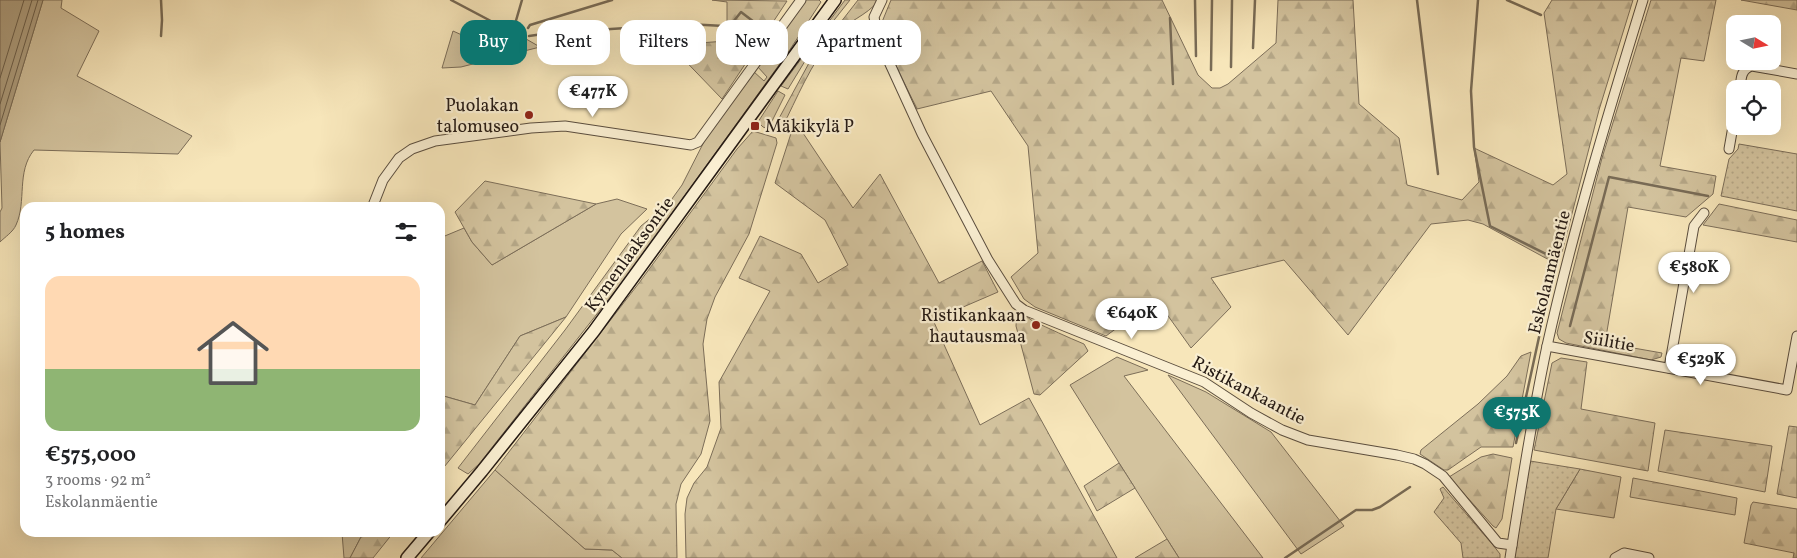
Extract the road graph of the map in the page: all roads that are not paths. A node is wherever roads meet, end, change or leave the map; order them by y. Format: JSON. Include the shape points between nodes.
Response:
{"nodes":[{"id":1,"x":801,"y":0,"type":"edge"},
{"id":2,"x":835,"y":0,"type":"edge"},
{"id":3,"x":882,"y":0,"type":"edge"},
{"id":4,"x":1643,"y":0,"type":"edge"},
{"id":5,"x":1797,"y":74,"type":"edge"},
{"id":6,"x":1741,"y":80,"type":"edge"},
{"id":7,"x":1731,"y":135,"type":"edge"},
{"id":8,"x":1729,"y":149,"type":"dead end"},
{"id":9,"x":374,"y":202,"type":"edge"},
{"id":10,"x":1704,"y":213,"type":"dead end"},
{"id":11,"x":1797,"y":336,"type":"edge"},
{"id":12,"x":1547,"y":346,"type":"junction"},
{"id":13,"x":1669,"y":368,"type":"junction"},
{"id":14,"x":445,"y":515,"type":"edge"},
{"id":15,"x":426,"y":537,"type":"edge"},
{"id":16,"x":1512,"y":545,"type":"junction"},
{"id":17,"x":407,"y":558,"type":"edge"},
{"id":18,"x":1510,"y":558,"type":"edge"},
{"id":19,"x":1616,"y":558,"type":"edge"},
{"id":20,"x":1649,"y":558,"type":"edge"}],
"edges":[{"from":1,"to":9,"type":"street","via":[[698,142],[691,145],[565,126],[435,141],[412,148],[399,158],[383,180]]},
{"from":2,"to":14,"type":"main road","name":"Kymenlaaksontie","via":[[594,330]]},
{"from":3,"to":16,"type":"street","name":"Ristikankaantie","via":[[874,16],[878,38],[926,142],[988,260],[1016,304],[1204,382],[1282,430],[1308,440],[1397,455],[1425,464],[1443,476],[1498,543]]},
{"from":4,"to":12,"type":"street","name":"Eskolanmäentie","via":[[1594,162]]},
{"from":5,"to":6,"type":"street","via":[[1752,66],[1746,67]]},
{"from":7,"to":8,"type":"street"},
{"from":10,"to":13,"type":"street","via":[[1694,226]]},
{"from":11,"to":13,"type":"street","name":"Siilitie","via":[[1787,390]]},
{"from":12,"to":13,"type":"street","name":"Siilitie"},
{"from":12,"to":16,"type":"street","name":"Eskolanmäentie"},
{"from":15,"to":17,"type":"main road"},
{"from":16,"to":18,"type":"street","name":"Eskolanmäentie"},
{"from":19,"to":20,"type":"street","via":[[1624,553]]}]}
